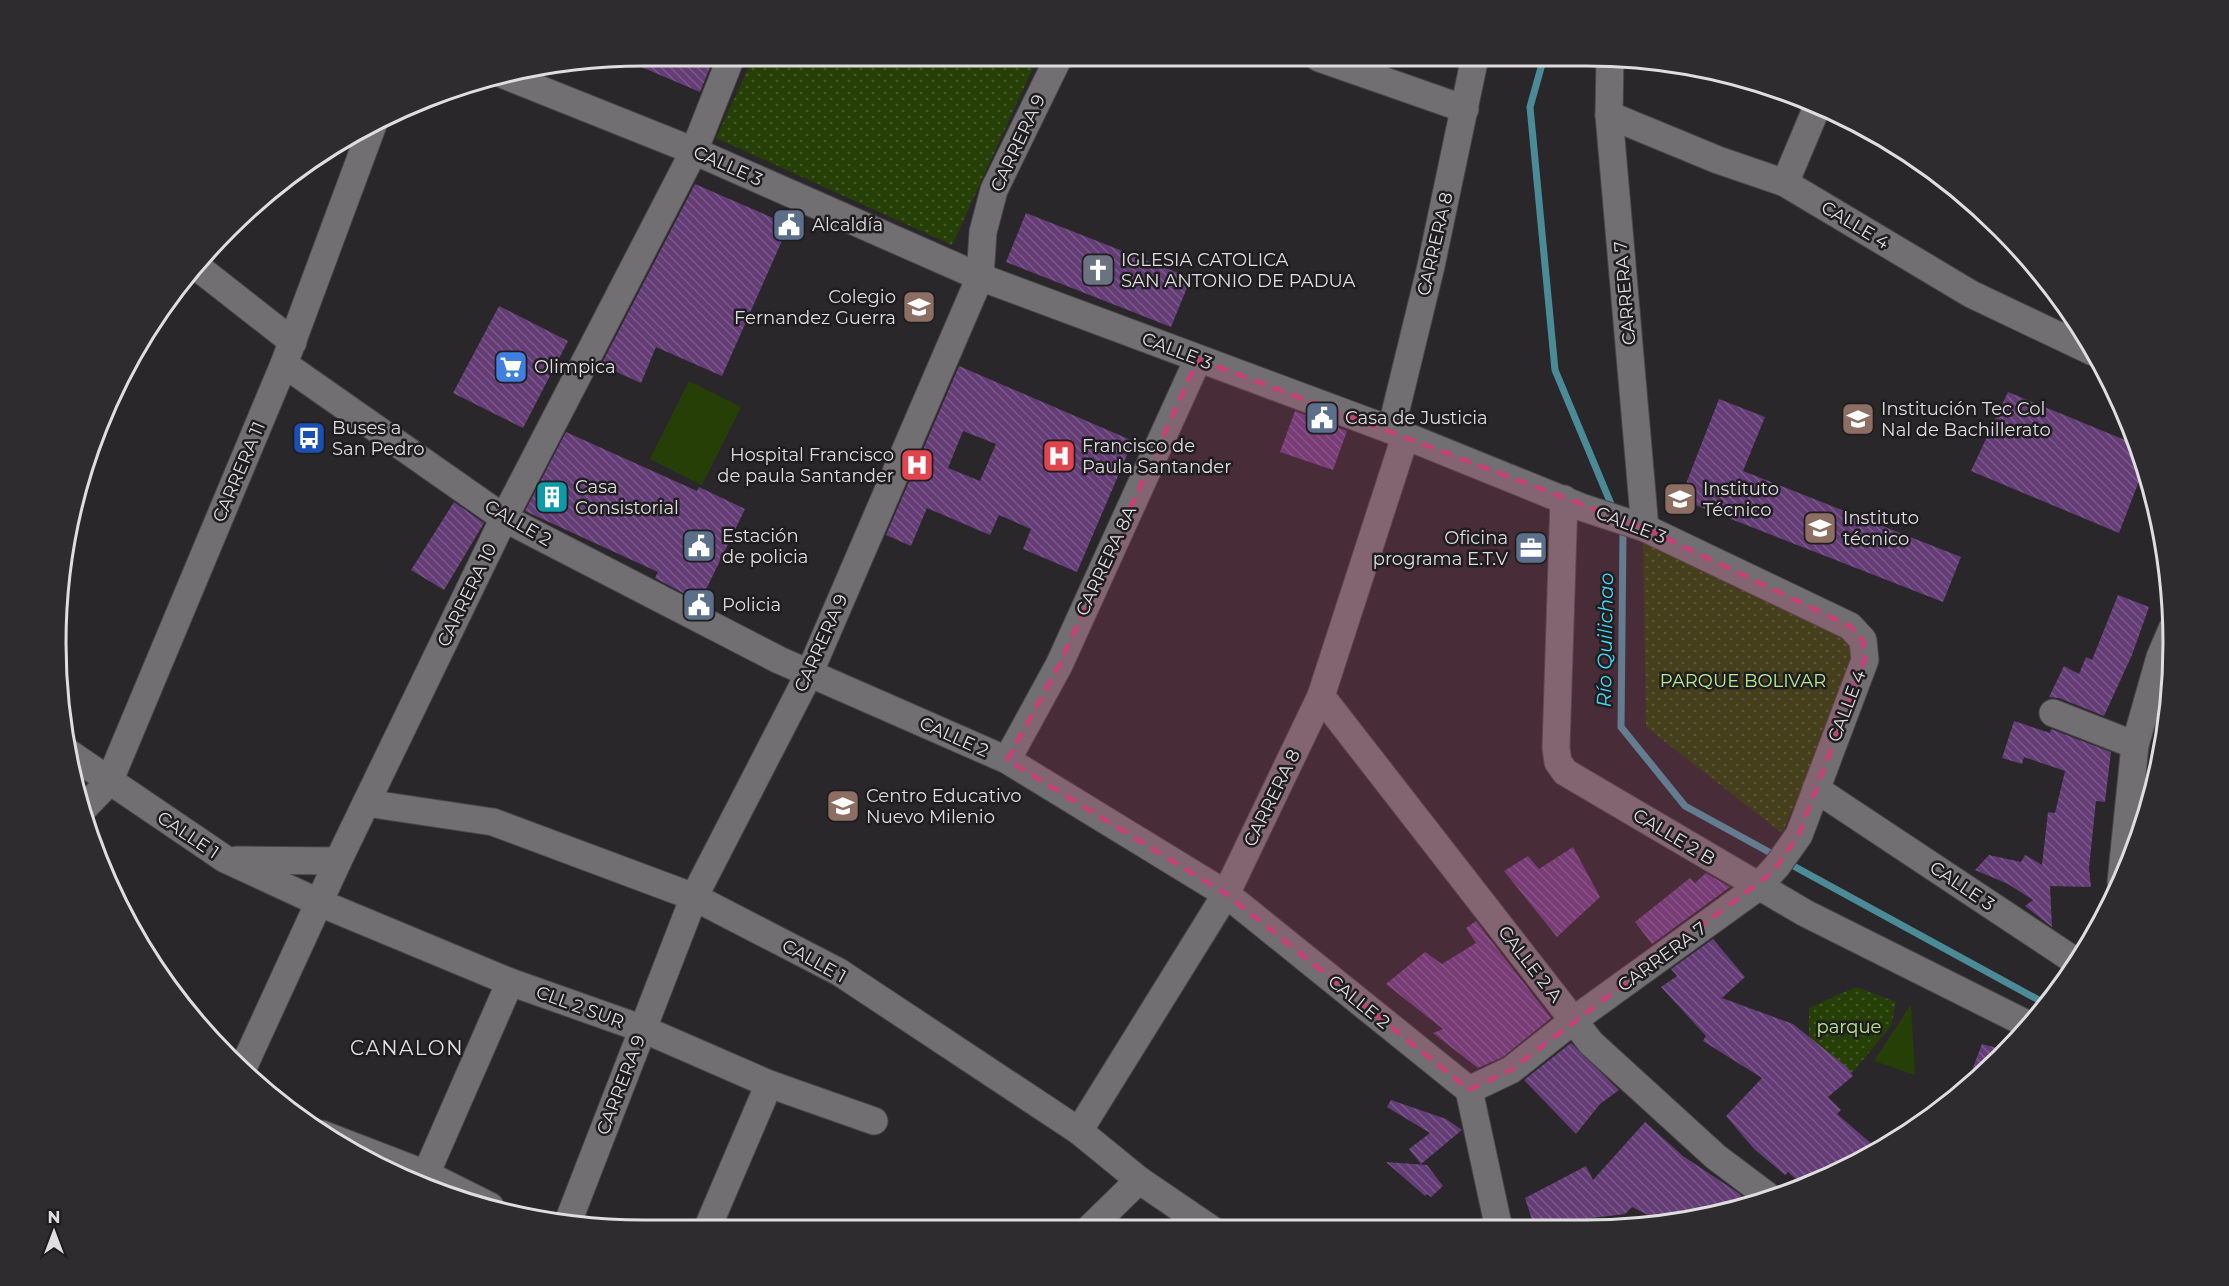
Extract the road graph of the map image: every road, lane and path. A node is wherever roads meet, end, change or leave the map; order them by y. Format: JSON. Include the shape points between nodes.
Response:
{"nodes":[{"id":1,"x":728,"y":66,"type":"edge"},
{"id":2,"x":1055,"y":66,"type":"edge"},
{"id":3,"x":1342,"y":66,"type":"edge"},
{"id":4,"x":1473,"y":66,"type":"edge"},
{"id":5,"x":1610,"y":67,"type":"edge"},
{"id":6,"x":517,"y":80,"type":"edge"},
{"id":7,"x":1465,"y":108,"type":"junction"},
{"id":8,"x":1814,"y":113,"type":"edge"},
{"id":9,"x":1609,"y":115,"type":"junction"},
{"id":10,"x":369,"y":135,"type":"edge"},
{"id":11,"x":694,"y":151,"type":"junction"},
{"id":12,"x":1785,"y":183,"type":"junction"},
{"id":13,"x":202,"y":272,"type":"edge"},
{"id":14,"x":980,"y":277,"type":"junction"},
{"id":15,"x":2081,"y":346,"type":"edge"},
{"id":16,"x":289,"y":353,"type":"junction"},
{"id":17,"x":1198,"y":359,"type":"junction"},
{"id":18,"x":1398,"y":433,"type":"junction"},
{"id":19,"x":1572,"y":503,"type":"junction"},
{"id":20,"x":504,"y":518,"type":"junction"},
{"id":21,"x":1639,"y":526,"type":"junction"},
{"id":22,"x":1850,"y":626,"type":"joint"},
{"id":23,"x":2162,"y":669,"type":"edge"},
{"id":24,"x":809,"y":674,"type":"junction"},
{"id":25,"x":1321,"y":696,"type":"junction"},
{"id":26,"x":2053,"y":713,"type":"dead end"},
{"id":27,"x":2135,"y":745,"type":"junction"},
{"id":28,"x":78,"y":760,"type":"edge"},
{"id":29,"x":1007,"y":760,"type":"junction"},
{"id":30,"x":109,"y":782,"type":"junction"},
{"id":31,"x":1816,"y":789,"type":"junction"},
{"id":32,"x":89,"y":802,"type":"edge"},
{"id":33,"x":366,"y":803,"type":"junction"},
{"id":34,"x":2124,"y":849,"type":"edge"},
{"id":35,"x":225,"y":859,"type":"junction"},
{"id":36,"x":338,"y":861,"type":"junction"},
{"id":37,"x":1765,"y":879,"type":"junction"},
{"id":38,"x":1226,"y":894,"type":"junction"},
{"id":39,"x":694,"y":897,"type":"junction"},
{"id":40,"x":320,"y":903,"type":"junction"},
{"id":41,"x":2070,"y":958,"type":"edge"},
{"id":42,"x":510,"y":982,"type":"junction"},
{"id":43,"x":1574,"y":1020,"type":"junction"},
{"id":44,"x":2022,"y":1021,"type":"edge"},
{"id":45,"x":643,"y":1029,"type":"junction"},
{"id":46,"x":246,"y":1061,"type":"edge"},
{"id":47,"x":770,"y":1084,"type":"junction"},
{"id":48,"x":1469,"y":1090,"type":"junction"},
{"id":49,"x":874,"y":1121,"type":"dead end"},
{"id":50,"x":1079,"y":1131,"type":"junction"},
{"id":51,"x":383,"y":1157,"type":"edge"},
{"id":52,"x":426,"y":1174,"type":"junction"},
{"id":53,"x":1139,"y":1180,"type":"junction"},
{"id":54,"x":451,"y":1186,"type":"edge"},
{"id":55,"x":1762,"y":1192,"type":"edge"},
{"id":56,"x":571,"y":1215,"type":"edge"},
{"id":57,"x":711,"y":1220,"type":"edge"},
{"id":58,"x":1098,"y":1220,"type":"edge"},
{"id":59,"x":1198,"y":1220,"type":"edge"},
{"id":60,"x":1497,"y":1220,"type":"edge"}],
"edges":[{"from":1,"to":11,"type":"street","name":"CARRERA 10"},
{"from":2,"to":14,"type":"street","name":"CARRERA 9","via":[[994,190],[983,232]]},
{"from":3,"to":7,"type":"street"},
{"from":4,"to":7,"type":"street","name":"CARRERA 8"},
{"from":5,"to":9,"type":"street","name":"CARRERA 7"},
{"from":6,"to":11,"type":"street","name":"CALLE 3"},
{"from":7,"to":18,"type":"street","name":"CARRERA 8"},
{"from":8,"to":12,"type":"street"},
{"from":9,"to":12,"type":"street","name":"CALLE 4"},
{"from":9,"to":21,"type":"street","name":"CARRERA 7"},
{"from":10,"to":16,"type":"street","name":"CARRERA 11"},
{"from":11,"to":14,"type":"street","name":"CALLE 3"},
{"from":11,"to":20,"type":"street","name":"CARRERA 10"},
{"from":12,"to":15,"type":"street","name":"CALLE 4","via":[[1971,294]]},
{"from":13,"to":16,"type":"street","name":"CALLE 2"},
{"from":14,"to":17,"type":"street","name":"CALLE 3"},
{"from":14,"to":24,"type":"street","name":"CARRERA 9"},
{"from":16,"to":20,"type":"street","name":"CALLE 2"},
{"from":16,"to":30,"type":"street","name":"CARRERA 11"},
{"from":17,"to":18,"type":"street","name":"CALLE 3"},
{"from":17,"to":29,"type":"street","name":"CARRERA 8A","via":[[1059,664]]},
{"from":18,"to":19,"type":"street","name":"CALLE 3"},
{"from":18,"to":25,"type":"street","name":"CARRERA 8"},
{"from":19,"to":21,"type":"street","name":"CALLE 3"},
{"from":19,"to":37,"type":"street","name":"CALLE 2 B","via":[[1558,762],[1565,772]]},
{"from":20,"to":24,"type":"street","name":"CALLE 2"},
{"from":20,"to":33,"type":"street","name":"CARRERA 10"},
{"from":21,"to":22,"type":"street","name":"CALLE 3"},
{"from":22,"to":31,"type":"street","name":"CALLE 4","via":[[1863,640],[1864,660]]},
{"from":23,"to":27,"type":"street"},
{"from":24,"to":29,"type":"street","name":"CALLE 2"},
{"from":24,"to":39,"type":"street","name":"CARRERA 9"},
{"from":25,"to":38,"type":"street","name":"CARRERA 8"},
{"from":25,"to":43,"type":"street","name":"CALLE 2 A"},
{"from":26,"to":27,"type":"street"},
{"from":27,"to":34,"type":"street"},
{"from":28,"to":30,"type":"street","name":"CALLE 1"},
{"from":29,"to":38,"type":"street","name":"CALLE 2"},
{"from":30,"to":32,"type":"street","name":"CARRERA 11"},
{"from":30,"to":35,"type":"street","name":"CALLE 1"},
{"from":31,"to":37,"type":"street","name":"CARRERA 7","via":[[1799,835]]},
{"from":31,"to":41,"type":"street","name":"CALLE 3"},
{"from":33,"to":36,"type":"street","name":"CARRERA 10"},
{"from":33,"to":39,"type":"street","name":"CALLE 1","via":[[493,822]]},
{"from":35,"to":36,"type":"street"},
{"from":35,"to":40,"type":"street","name":"CALLE 1"},
{"from":36,"to":40,"type":"street","name":"CARRERA 10"},
{"from":37,"to":43,"type":"street","name":"CARRERA 7"},
{"from":37,"to":44,"type":"street","name":"CALLE 2 B"},
{"from":38,"to":48,"type":"street","name":"CALLE 2"},
{"from":38,"to":50,"type":"street","name":"CARRERA 8"},
{"from":39,"to":45,"type":"street","name":"CARRERA 9"},
{"from":39,"to":50,"type":"street","name":"CALLE 1","via":[[838,972]]},
{"from":40,"to":42,"type":"street","name":"CLL 2 SUR"},
{"from":40,"to":46,"type":"street","name":"CARRERA 10"},
{"from":42,"to":45,"type":"street","name":"CLL 2 SUR"},
{"from":42,"to":52,"type":"street"},
{"from":43,"to":48,"type":"street","name":"CARRERA 7","via":[[1511,1070]]},
{"from":43,"to":55,"type":"street","name":"CALLE 2 A","via":[[1591,1043],[1716,1157]]},
{"from":45,"to":47,"type":"street","name":"CLL 2 SUR"},
{"from":45,"to":56,"type":"street","name":"CARRERA 9"},
{"from":47,"to":49,"type":"street","name":"CLL 2 SUR"},
{"from":47,"to":57,"type":"street"},
{"from":48,"to":60,"type":"street"},
{"from":50,"to":53,"type":"street","name":"CALLE 1"},
{"from":51,"to":52,"type":"street"},
{"from":52,"to":54,"type":"street"},
{"from":53,"to":58,"type":"street"},
{"from":53,"to":59,"type":"street","name":"CALLE 1"}]}
